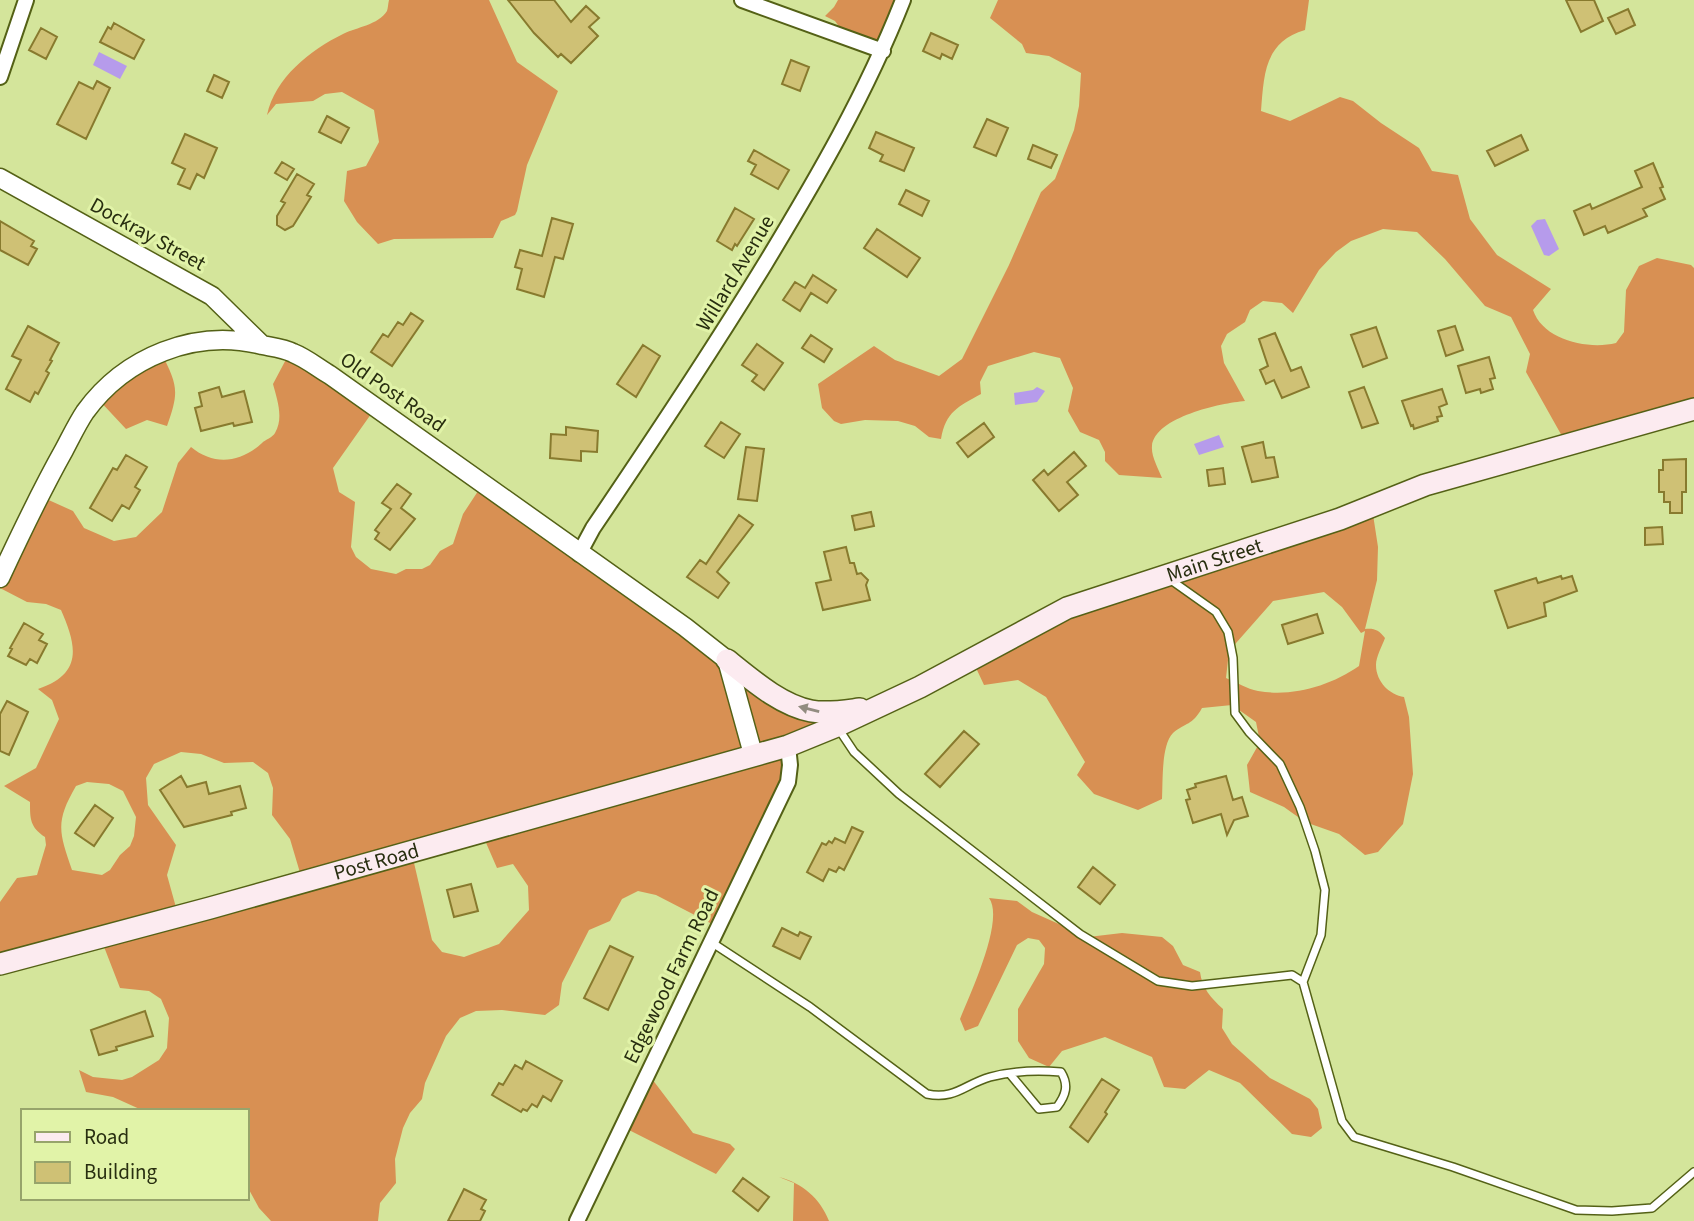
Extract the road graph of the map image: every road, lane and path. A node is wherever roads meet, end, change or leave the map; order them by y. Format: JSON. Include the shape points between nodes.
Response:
{"nodes":[{"id":1,"x":26,"y":0,"type":"edge"},
{"id":2,"x":741,"y":0,"type":"edge"},
{"id":3,"x":903,"y":0,"type":"edge"},
{"id":4,"x":883,"y":51,"type":"junction"},
{"id":5,"x":0,"y":77,"type":"edge"},
{"id":6,"x":0,"y":178,"type":"edge"},
{"id":7,"x":262,"y":345,"type":"junction"},
{"id":8,"x":1694,"y":409,"type":"edge"},
{"id":9,"x":579,"y":554,"type":"junction"},
{"id":10,"x":1165,"y":575,"type":"junction"},
{"id":11,"x":0,"y":578,"type":"edge"},
{"id":12,"x":727,"y":660,"type":"junction"},
{"id":13,"x":876,"y":708,"type":"junction"},
{"id":14,"x":837,"y":726,"type":"junction"},
{"id":15,"x":788,"y":746,"type":"junction"},
{"id":16,"x":753,"y":754,"type":"junction"},
{"id":17,"x":711,"y":942,"type":"junction"},
{"id":18,"x":0,"y":964,"type":"edge"},
{"id":19,"x":1303,"y":982,"type":"junction"},
{"id":20,"x":1010,"y":1074,"type":"junction"},
{"id":21,"x":1694,"y":1172,"type":"edge"},
{"id":22,"x":577,"y":1221,"type":"edge"}],
"edges":[{"from":1,"to":5,"type":"street"},
{"from":2,"to":4,"type":"street"},
{"from":3,"to":4,"type":"street","name":"Willard Avenue"},
{"from":4,"to":9,"type":"street","name":"Willard Avenue","via":[[823,170]]},
{"from":6,"to":7,"type":"street","name":"Dockray Street","via":[[212,296]]},
{"from":7,"to":9,"type":"street","name":"Old Post Road","via":[[292,352],[330,375]]},
{"from":7,"to":11,"type":"street","name":"Old Post Road","via":[[225,338],[187,344],[129,368],[85,412]]},
{"from":8,"to":10,"type":"main road","name":"Main Street","via":[[1425,485],[1340,519]]},
{"from":9,"to":12,"type":"street","name":"Old Post Road"},
{"from":10,"to":13,"type":"main road","name":"Main Street","via":[[1068,608]]},
{"from":10,"to":19,"type":"lane","via":[[1216,612],[1228,632],[1235,713],[1280,764],[1315,851],[1325,890],[1321,935]]},
{"from":13,"to":12,"type":"main road","one_way":true,"via":[[810,711],[785,701]]},
{"from":12,"to":16,"type":"street"},
{"from":13,"to":14,"type":"main road","name":"Main Street"},
{"from":14,"to":15,"type":"main road","name":"Main Street"},
{"from":14,"to":19,"type":"lane","via":[[854,752],[909,802],[1080,934],[1158,981],[1192,986],[1292,975]]},
{"from":15,"to":16,"type":"main road","name":"Main Street"},
{"from":15,"to":17,"type":"street","name":"Edgewood Farm Road","via":[[788,782]]},
{"from":16,"to":18,"type":"main road","name":"Post Road"},
{"from":17,"to":20,"type":"lane","via":[[810,1007],[927,1094],[955,1094],[992,1076]]},
{"from":17,"to":22,"type":"street","name":"Edgewood Farm Road"},
{"from":19,"to":21,"type":"lane","via":[[1342,1121],[1354,1137],[1576,1210],[1652,1208]]},
{"from":20,"to":20,"type":"lane","via":[[1062,1072],[1066,1090],[1057,1107],[1039,1109]]}]}
